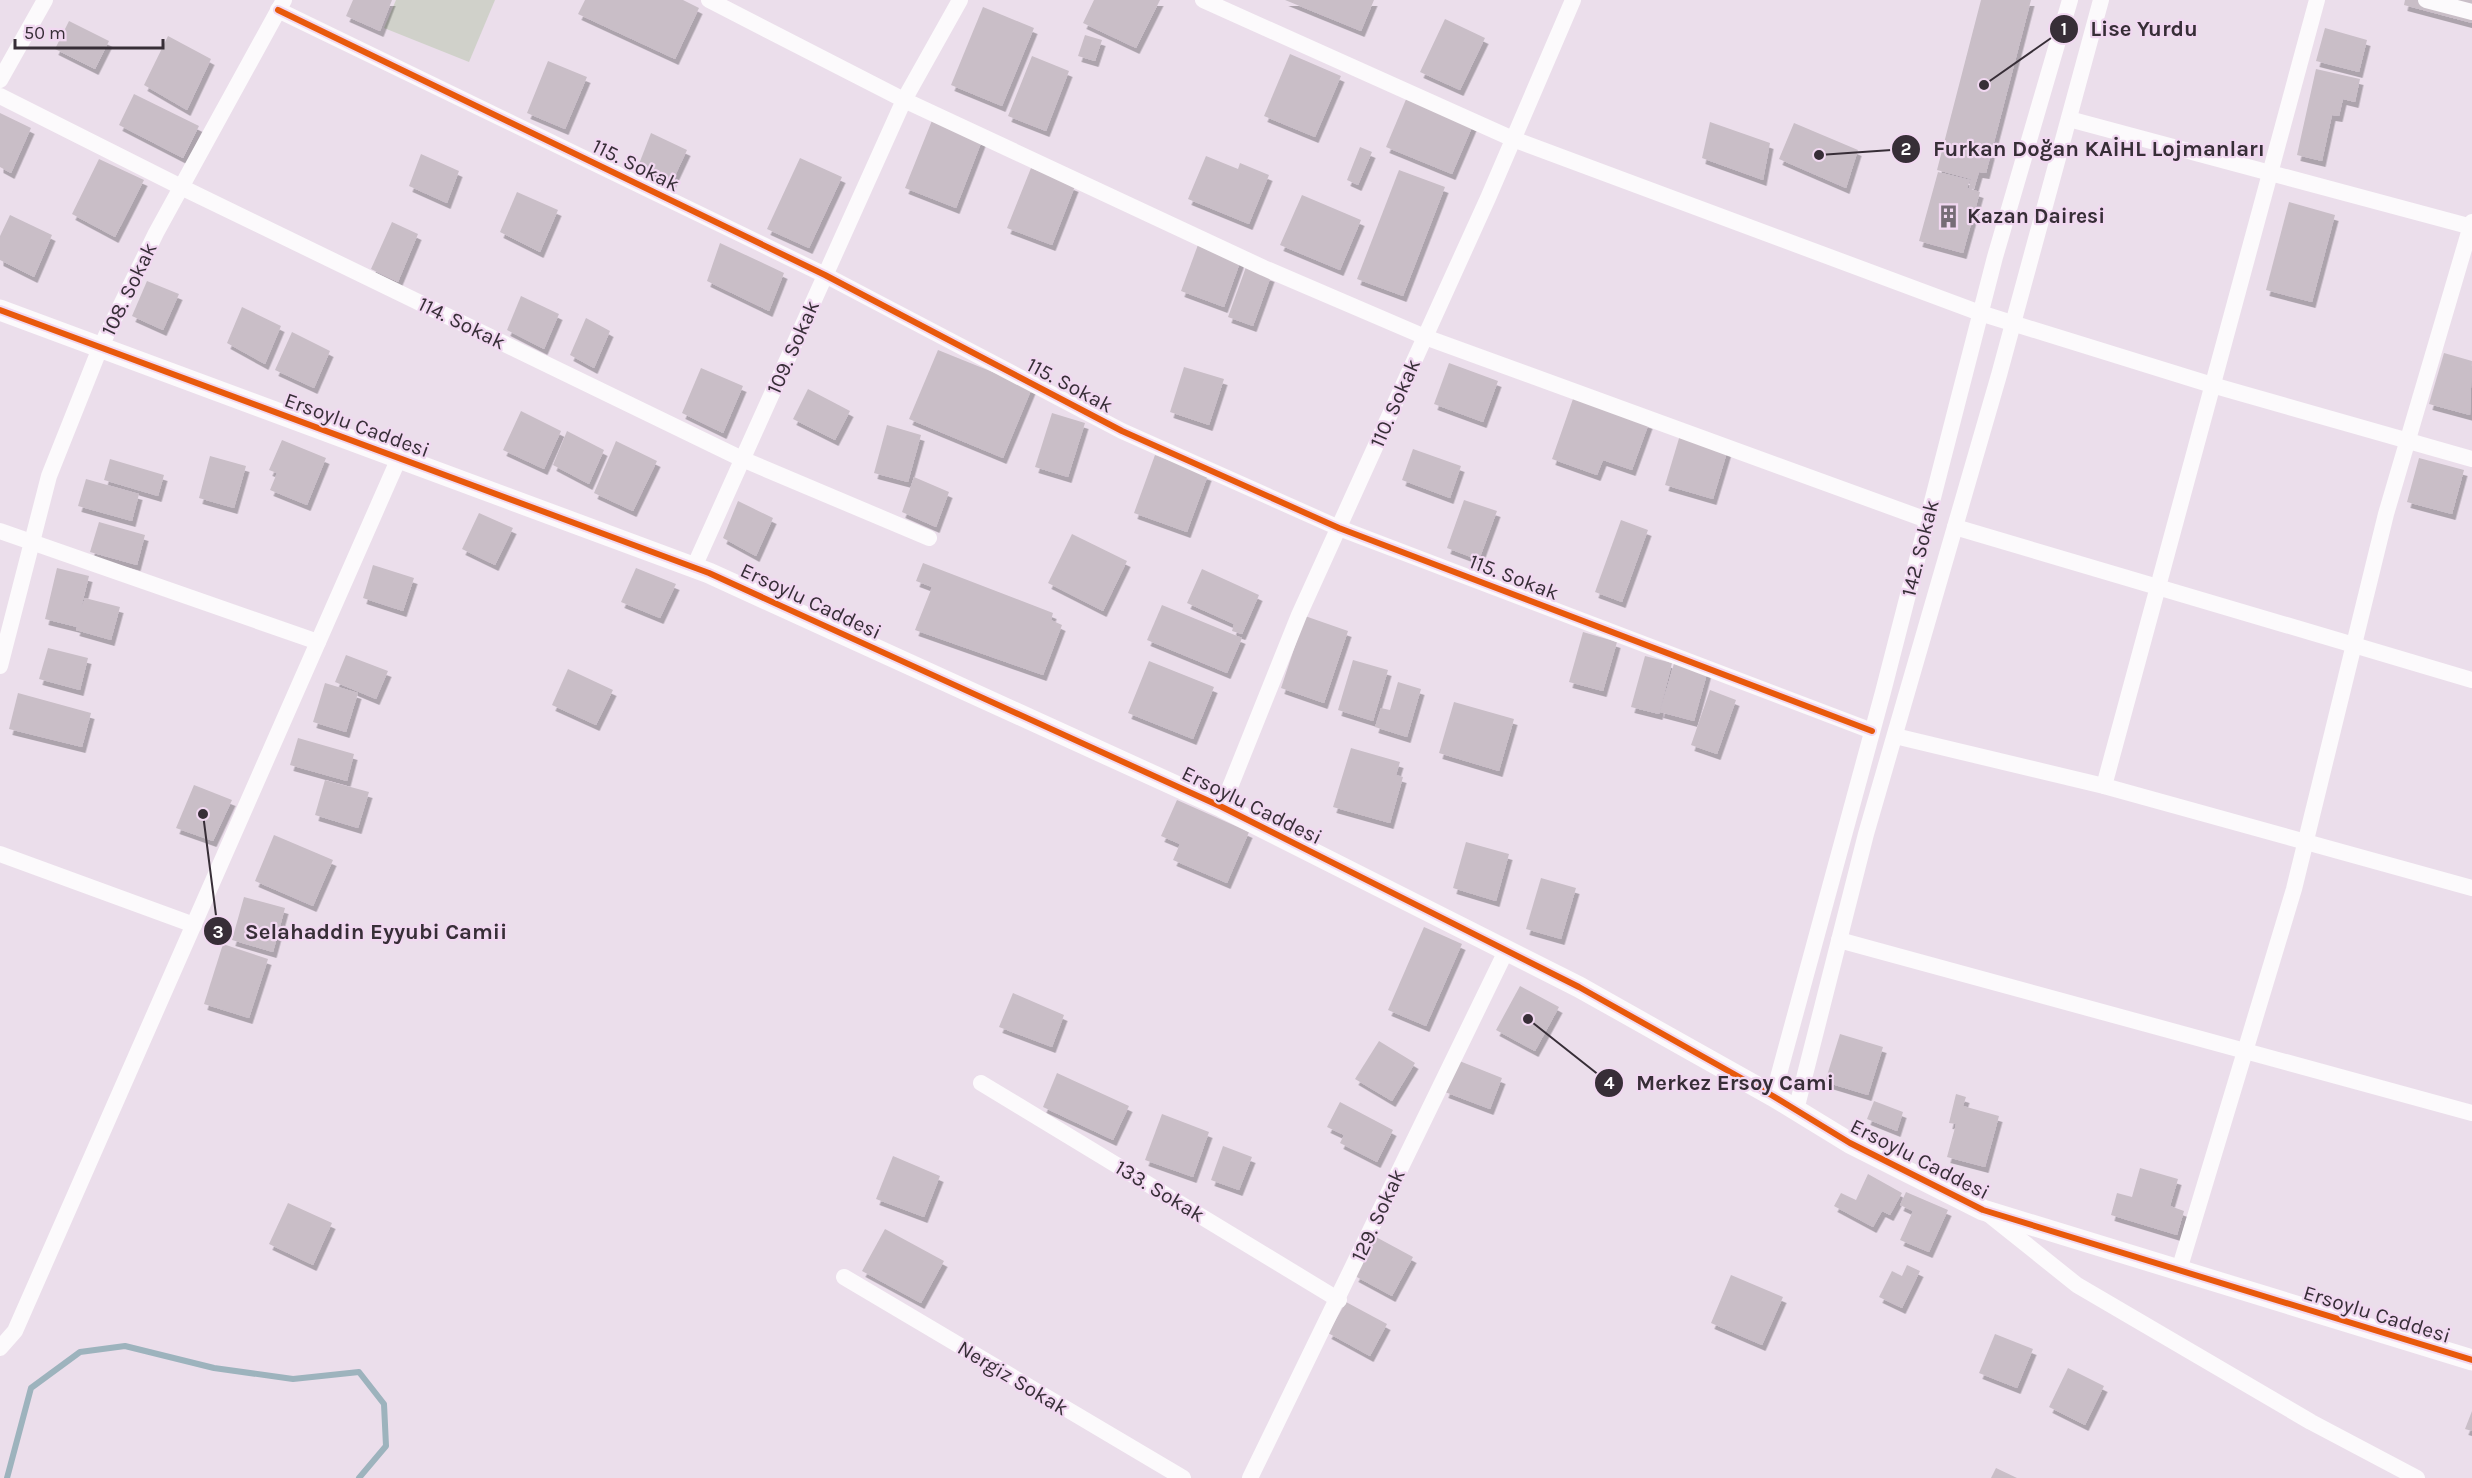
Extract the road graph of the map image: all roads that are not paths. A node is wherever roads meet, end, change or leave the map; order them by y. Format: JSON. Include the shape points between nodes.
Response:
{"nodes":[{"id":1,"x":45,"y":0,"type":"edge"},
{"id":2,"x":708,"y":0,"type":"edge"},
{"id":3,"x":960,"y":0,"type":"edge"},
{"id":4,"x":1203,"y":0,"type":"edge"},
{"id":5,"x":1573,"y":0,"type":"edge"},
{"id":6,"x":2070,"y":0,"type":"edge"},
{"id":7,"x":2101,"y":0,"type":"edge"},
{"id":8,"x":2317,"y":0,"type":"edge"},
{"id":9,"x":2426,"y":0,"type":"edge"},
{"id":10,"x":281,"y":5,"type":"edge"},
{"id":11,"x":2472,"y":12,"type":"edge"},
{"id":12,"x":0,"y":80,"type":"edge"},
{"id":13,"x":0,"y":96,"type":"edge"},
{"id":14,"x":904,"y":100,"type":"junction"},
{"id":15,"x":2068,"y":119,"type":"junction"},
{"id":16,"x":1513,"y":139,"type":"junction"},
{"id":17,"x":2270,"y":173,"type":"junction"},
{"id":18,"x":181,"y":187,"type":"junction"},
{"id":19,"x":2472,"y":225,"type":"edge"},
{"id":20,"x":825,"y":275,"type":"junction"},
{"id":21,"x":0,"y":310,"type":"edge"},
{"id":22,"x":1980,"y":313,"type":"junction"},
{"id":23,"x":2014,"y":322,"type":"junction"},
{"id":24,"x":1425,"y":337,"type":"junction"},
{"id":25,"x":100,"y":348,"type":"junction"},
{"id":26,"x":2212,"y":385,"type":"junction"},
{"id":27,"x":2409,"y":440,"type":"junction"},
{"id":28,"x":399,"y":458,"type":"junction"},
{"id":29,"x":742,"y":459,"type":"junction"},
{"id":30,"x":2472,"y":459,"type":"edge"},
{"id":31,"x":1927,"y":520,"type":"junction"},
{"id":32,"x":1955,"y":527,"type":"junction"},
{"id":33,"x":1339,"y":528,"type":"junction"},
{"id":34,"x":0,"y":531,"type":"edge"},
{"id":35,"x":929,"y":538,"type":"dead end"},
{"id":36,"x":33,"y":543,"type":"junction"},
{"id":37,"x":694,"y":567,"type":"junction"},
{"id":38,"x":2157,"y":587,"type":"junction"},
{"id":39,"x":318,"y":642,"type":"junction"},
{"id":40,"x":2354,"y":644,"type":"junction"},
{"id":41,"x":0,"y":666,"type":"edge"},
{"id":42,"x":2472,"y":680,"type":"edge"},
{"id":43,"x":1872,"y":732,"type":"junction"},
{"id":44,"x":1895,"y":736,"type":"junction"},
{"id":45,"x":2103,"y":786,"type":"junction"},
{"id":46,"x":1222,"y":807,"type":"junction"},
{"id":47,"x":2306,"y":842,"type":"junction"},
{"id":48,"x":0,"y":854,"type":"edge"},
{"id":49,"x":2472,"y":888,"type":"edge"},
{"id":50,"x":194,"y":925,"type":"junction"},
{"id":51,"x":1839,"y":940,"type":"junction"},
{"id":52,"x":1506,"y":951,"type":"junction"},
{"id":53,"x":2246,"y":1051,"type":"junction"},
{"id":54,"x":981,"y":1083,"type":"dead end"},
{"id":55,"x":1773,"y":1096,"type":"junction"},
{"id":56,"x":1796,"y":1110,"type":"junction"},
{"id":57,"x":2472,"y":1113,"type":"edge"},
{"id":58,"x":1983,"y":1210,"type":"junction"},
{"id":59,"x":2179,"y":1270,"type":"junction"},
{"id":60,"x":844,"y":1277,"type":"dead end"},
{"id":61,"x":1339,"y":1300,"type":"junction"},
{"id":62,"x":0,"y":1348,"type":"edge"},
{"id":63,"x":2472,"y":1360,"type":"edge"},
{"id":64,"x":1183,"y":1478,"type":"edge"},
{"id":65,"x":1250,"y":1478,"type":"edge"},
{"id":66,"x":2417,"y":1478,"type":"edge"}],
"edges":[{"from":1,"to":12,"type":"street"},
{"from":2,"to":14,"type":"street"},
{"from":3,"to":14,"type":"street","name":"109. Sokak"},
{"from":4,"to":16,"type":"street"},
{"from":5,"to":16,"type":"street","name":"110. Sokak"},
{"from":6,"to":22,"type":"street","name":"142. Sokak"},
{"from":7,"to":15,"type":"street"},
{"from":8,"to":17,"type":"street"},
{"from":9,"to":11,"type":"street"},
{"from":10,"to":18,"type":"street","name":"108. Sokak"},
{"from":10,"to":20,"type":"street","name":"115. Sokak"},
{"from":13,"to":18,"type":"street","name":"114. Sokak"},
{"from":14,"to":20,"type":"street","name":"109. Sokak"},
{"from":14,"to":24,"type":"street","via":[[1254,263]]},
{"from":15,"to":17,"type":"street"},
{"from":15,"to":23,"type":"street"},
{"from":16,"to":22,"type":"street"},
{"from":16,"to":24,"type":"street","name":"110. Sokak"},
{"from":17,"to":19,"type":"street"},
{"from":17,"to":26,"type":"street"},
{"from":18,"to":25,"type":"street","name":"108. Sokak"},
{"from":18,"to":29,"type":"street","name":"114. Sokak"},
{"from":19,"to":27,"type":"street"},
{"from":20,"to":29,"type":"street","name":"109. Sokak"},
{"from":20,"to":33,"type":"street","name":"115. Sokak","via":[[1122,431]]},
{"from":21,"to":25,"type":"street","name":"Ersoylu Caddesi"},
{"from":22,"to":23,"type":"street"},
{"from":22,"to":31,"type":"street","name":"142. Sokak"},
{"from":23,"to":26,"type":"street"},
{"from":23,"to":32,"type":"street"},
{"from":24,"to":31,"type":"street"},
{"from":24,"to":33,"type":"street","name":"110. Sokak"},
{"from":25,"to":28,"type":"street","name":"Ersoylu Caddesi"},
{"from":25,"to":36,"type":"street","name":"108. Sokak","via":[[49,476]]},
{"from":26,"to":27,"type":"street"},
{"from":26,"to":38,"type":"street"},
{"from":27,"to":30,"type":"street"},
{"from":27,"to":40,"type":"street"},
{"from":28,"to":37,"type":"street","name":"Ersoylu Caddesi"},
{"from":28,"to":39,"type":"street"},
{"from":29,"to":35,"type":"street","name":"114. Sokak"},
{"from":29,"to":37,"type":"street","name":"109. Sokak"},
{"from":31,"to":43,"type":"street","name":"142. Sokak"},
{"from":32,"to":38,"type":"street"},
{"from":32,"to":44,"type":"street"},
{"from":33,"to":43,"type":"street","name":"115. Sokak"},
{"from":33,"to":46,"type":"street","name":"110. Sokak","via":[[1299,615]]},
{"from":34,"to":36,"type":"street"},
{"from":36,"to":39,"type":"street"},
{"from":36,"to":41,"type":"street","name":"108. Sokak"},
{"from":37,"to":46,"type":"street","name":"Ersoylu Caddesi"},
{"from":38,"to":40,"type":"street"},
{"from":38,"to":45,"type":"street"},
{"from":39,"to":50,"type":"street"},
{"from":40,"to":42,"type":"street"},
{"from":40,"to":47,"type":"street"},
{"from":43,"to":55,"type":"street","name":"142. Sokak"},
{"from":44,"to":45,"type":"street"},
{"from":44,"to":51,"type":"street"},
{"from":45,"to":47,"type":"street"},
{"from":46,"to":52,"type":"street","name":"Ersoylu Caddesi"},
{"from":47,"to":49,"type":"street"},
{"from":47,"to":53,"type":"street"},
{"from":48,"to":50,"type":"street"},
{"from":50,"to":62,"type":"street","via":[[15,1331]]},
{"from":51,"to":53,"type":"street"},
{"from":51,"to":56,"type":"street"},
{"from":52,"to":55,"type":"street","name":"Ersoylu Caddesi","via":[[1579,987]]},
{"from":52,"to":61,"type":"street","name":"129. Sokak"},
{"from":53,"to":57,"type":"street"},
{"from":53,"to":59,"type":"street"},
{"from":54,"to":61,"type":"street","name":"133. Sokak"},
{"from":55,"to":56,"type":"street","name":"Ersoylu Caddesi"},
{"from":56,"to":58,"type":"street","name":"Ersoylu Caddesi","via":[[1850,1143]]},
{"from":58,"to":59,"type":"street","name":"Ersoylu Caddesi"},
{"from":58,"to":66,"type":"street","via":[[2077,1285],[2311,1422]]},
{"from":59,"to":63,"type":"street","name":"Ersoylu Caddesi"},
{"from":60,"to":64,"type":"street","name":"Nergiz Sokak"},
{"from":61,"to":65,"type":"street","name":"129. Sokak"}]}
